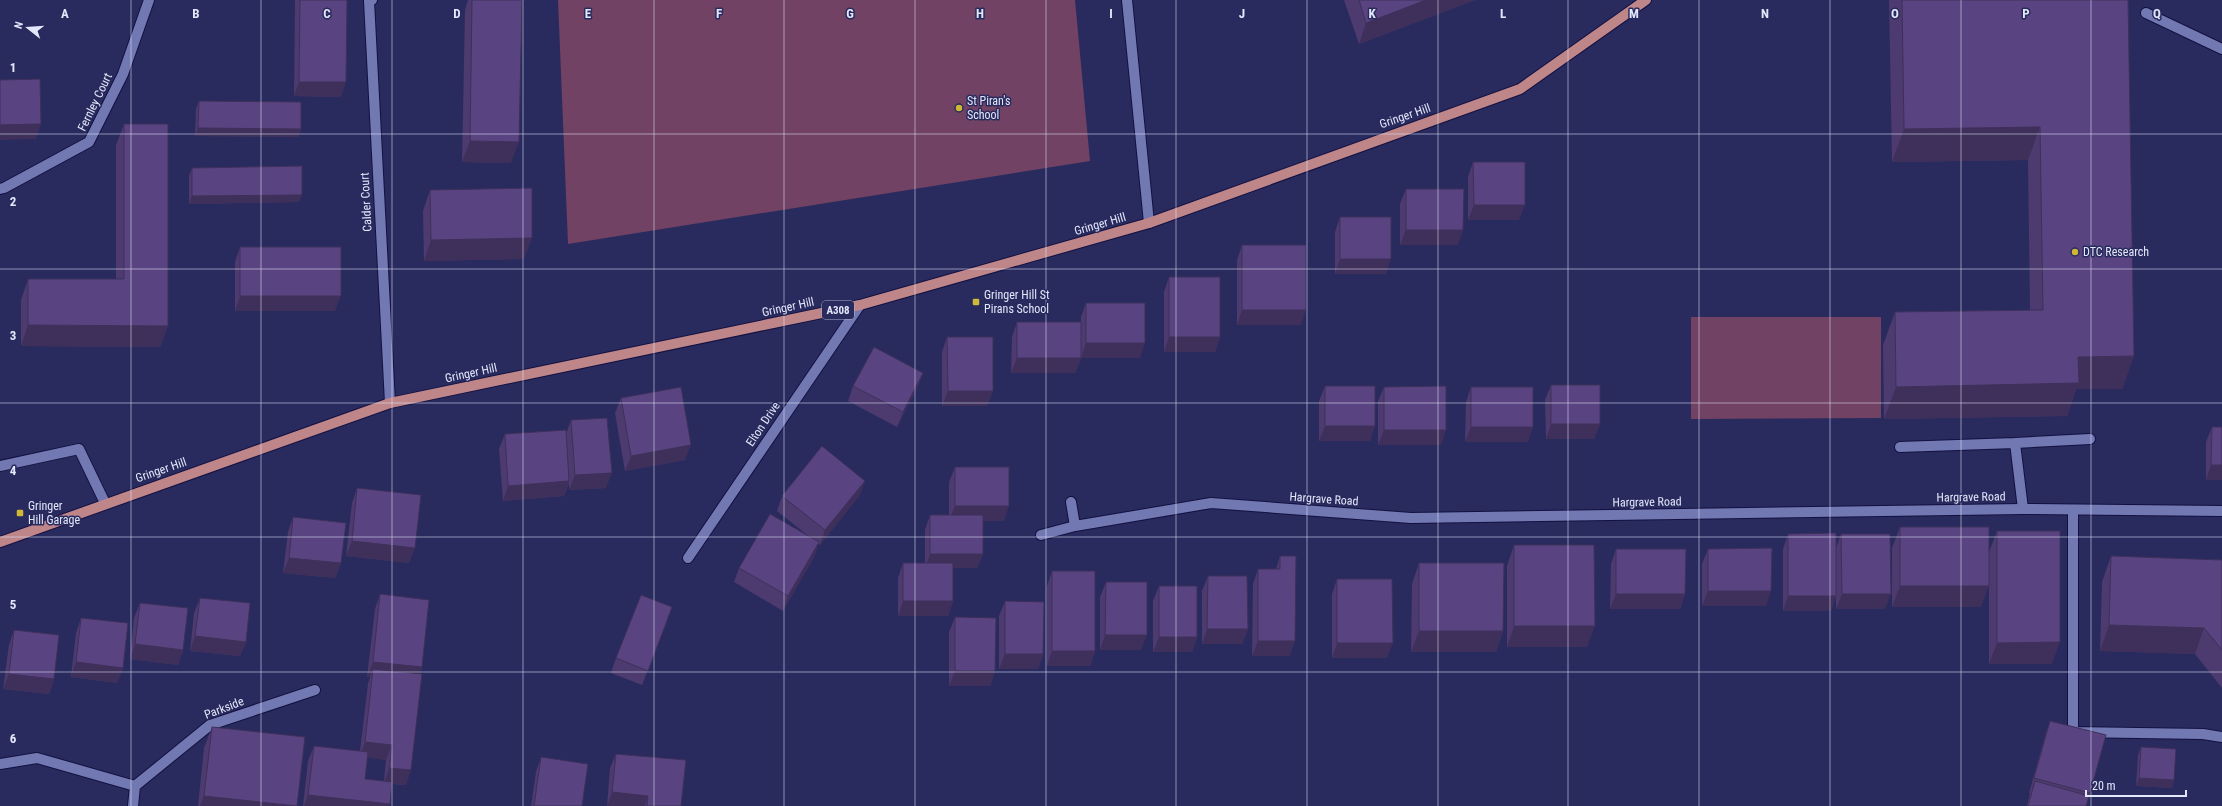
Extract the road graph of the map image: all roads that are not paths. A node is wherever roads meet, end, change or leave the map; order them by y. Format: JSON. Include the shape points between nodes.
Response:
{"nodes":[{"id":1,"x":149,"y":0,"type":"edge"},
{"id":2,"x":370,"y":0,"type":"edge"},
{"id":3,"x":1128,"y":0,"type":"edge"},
{"id":4,"x":1646,"y":0,"type":"edge"},
{"id":5,"x":2146,"y":13,"type":"dead end"},
{"id":6,"x":2222,"y":49,"type":"edge"},
{"id":7,"x":0,"y":189,"type":"edge"},
{"id":8,"x":1149,"y":223,"type":"junction"},
{"id":9,"x":860,"y":305,"type":"junction"},
{"id":10,"x":390,"y":403,"type":"junction"},
{"id":11,"x":2090,"y":439,"type":"dead end"},
{"id":12,"x":2015,"y":443,"type":"junction"},
{"id":13,"x":1900,"y":447,"type":"dead end"},
{"id":14,"x":0,"y":466,"type":"edge"},
{"id":15,"x":1071,"y":502,"type":"dead end"},
{"id":16,"x":105,"y":503,"type":"junction"},
{"id":17,"x":2023,"y":509,"type":"junction"},
{"id":18,"x":2074,"y":510,"type":"junction"},
{"id":19,"x":2222,"y":511,"type":"edge"},
{"id":20,"x":1075,"y":526,"type":"junction"},
{"id":21,"x":1041,"y":535,"type":"dead end"},
{"id":22,"x":0,"y":542,"type":"edge"},
{"id":23,"x":688,"y":558,"type":"dead end"},
{"id":24,"x":315,"y":690,"type":"dead end"},
{"id":25,"x":2222,"y":737,"type":"edge"},
{"id":26,"x":0,"y":764,"type":"edge"},
{"id":27,"x":135,"y":786,"type":"junction"},
{"id":28,"x":133,"y":806,"type":"edge"}],
"edges":[{"from":1,"to":7,"type":"street","name":"Fernley Court","via":[[123,74],[90,142]]},
{"from":2,"to":10,"type":"street","name":"Calder Court"},
{"from":3,"to":8,"type":"street"},
{"from":4,"to":8,"type":"main road","name":"Gringer Hill","number":"A308","via":[[1520,89]]},
{"from":5,"to":6,"type":"street"},
{"from":8,"to":9,"type":"main road","name":"Gringer Hill","number":"A308"},
{"from":9,"to":10,"type":"main road","name":"Gringer Hill","number":"A308"},
{"from":9,"to":23,"type":"street","name":"Elton Drive"},
{"from":10,"to":16,"type":"main road","name":"Gringer Hill","number":"A308"},
{"from":11,"to":12,"type":"street"},
{"from":12,"to":13,"type":"street"},
{"from":12,"to":17,"type":"street"},
{"from":14,"to":16,"type":"street","via":[[78,449]]},
{"from":15,"to":20,"type":"street"},
{"from":16,"to":22,"type":"main road","name":"Gringer Hill","number":"A308"},
{"from":17,"to":18,"type":"street","name":"Hargrave Road"},
{"from":17,"to":20,"type":"street","name":"Hargrave Road","via":[[1411,518],[1211,503]]},
{"from":18,"to":19,"type":"street","name":"Hargrave Road"},
{"from":18,"to":25,"type":"street","via":[[2073,732],[2203,734]]},
{"from":20,"to":21,"type":"street","name":"Hargrave Road"},
{"from":24,"to":27,"type":"street","name":"Parkside","via":[[210,725]]},
{"from":26,"to":27,"type":"street","via":[[37,758]]},
{"from":27,"to":28,"type":"street"}]}
